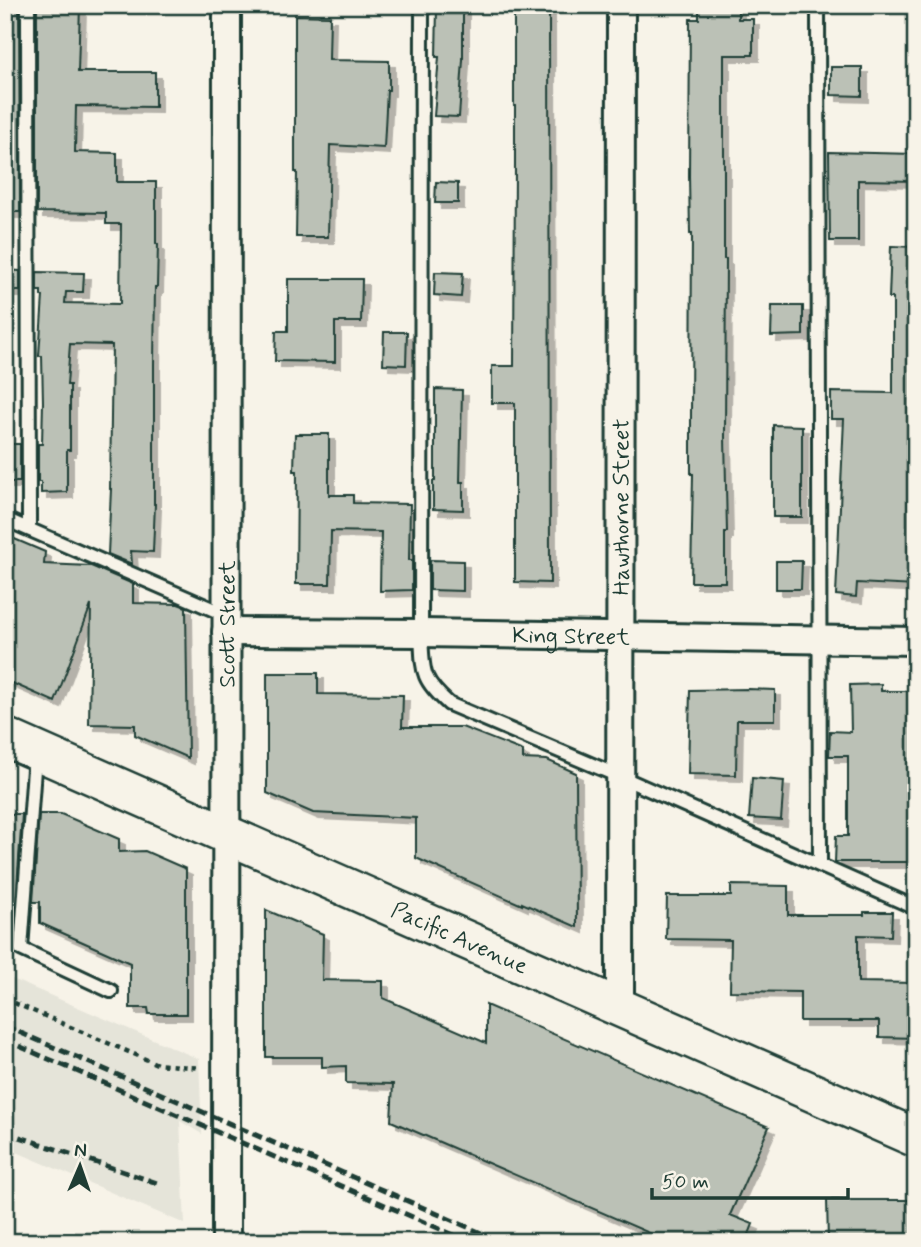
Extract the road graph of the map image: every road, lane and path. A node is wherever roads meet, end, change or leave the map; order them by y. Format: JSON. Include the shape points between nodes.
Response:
{"nodes":[{"id":1,"x":28,"y":5,"type":"edge"},
{"id":2,"x":227,"y":5,"type":"edge"},
{"id":3,"x":422,"y":5,"type":"edge"},
{"id":4,"x":621,"y":5,"type":"edge"},
{"id":5,"x":818,"y":5,"type":"edge"},
{"id":6,"x":5,"y":519,"type":"edge"},
{"id":7,"x":29,"y":528,"type":"junction"},
{"id":8,"x":226,"y":624,"type":"junction"},
{"id":9,"x":421,"y":633,"type":"junction"},
{"id":10,"x":621,"y":636,"type":"junction"},
{"id":11,"x":819,"y":639,"type":"junction"},
{"id":12,"x":916,"y":641,"type":"edge"},
{"id":13,"x":20,"y":744,"type":"edge"},
{"id":14,"x":621,"y":777,"type":"junction"},
{"id":15,"x":226,"y":836,"type":"junction"},
{"id":16,"x":820,"y":865,"type":"junction"},
{"id":17,"x":916,"y":908,"type":"edge"},
{"id":18,"x":111,"y":990,"type":"dead end"},
{"id":19,"x":5,"y":999,"type":"edge"},
{"id":20,"x":620,"y":1009,"type":"junction"},
{"id":21,"x":226,"y":1070,"type":"junction"},
{"id":22,"x":916,"y":1138,"type":"edge"},
{"id":23,"x":226,"y":1242,"type":"edge"}],
"edges":[{"from":1,"to":7,"type":"lane"},
{"from":2,"to":8,"type":"street","name":"Scott Street"},
{"from":3,"to":9,"type":"lane"},
{"from":4,"to":10,"type":"street","name":"Hawthorne Street"},
{"from":5,"to":11,"type":"lane"},
{"from":6,"to":7,"type":"lane"},
{"from":7,"to":8,"type":"lane"},
{"from":8,"to":9,"type":"street","name":"King Street"},
{"from":8,"to":15,"type":"street","name":"Scott Street"},
{"from":9,"to":10,"type":"street","name":"King Street"},
{"from":9,"to":14,"type":"lane","via":[[427,681],[449,704]]},
{"from":10,"to":11,"type":"street","name":"King Street"},
{"from":10,"to":14,"type":"street","name":"Hawthorne Street"},
{"from":11,"to":12,"type":"street","name":"King Street"},
{"from":11,"to":16,"type":"lane"},
{"from":13,"to":15,"type":"street","name":"Pacific Avenue"},
{"from":13,"to":18,"type":"lane","via":[[21,949]]},
{"from":14,"to":16,"type":"lane"},
{"from":14,"to":20,"type":"street","name":"Hawthorne Street"},
{"from":15,"to":20,"type":"street","name":"Pacific Avenue"},
{"from":15,"to":21,"type":"street","name":"Scott Street"},
{"from":16,"to":17,"type":"lane"},
{"from":19,"to":21,"type":"path","via":[[158,1065]]},
{"from":20,"to":22,"type":"street","name":"Pacific Avenue"},
{"from":21,"to":23,"type":"street","name":"Scott Street"}]}
